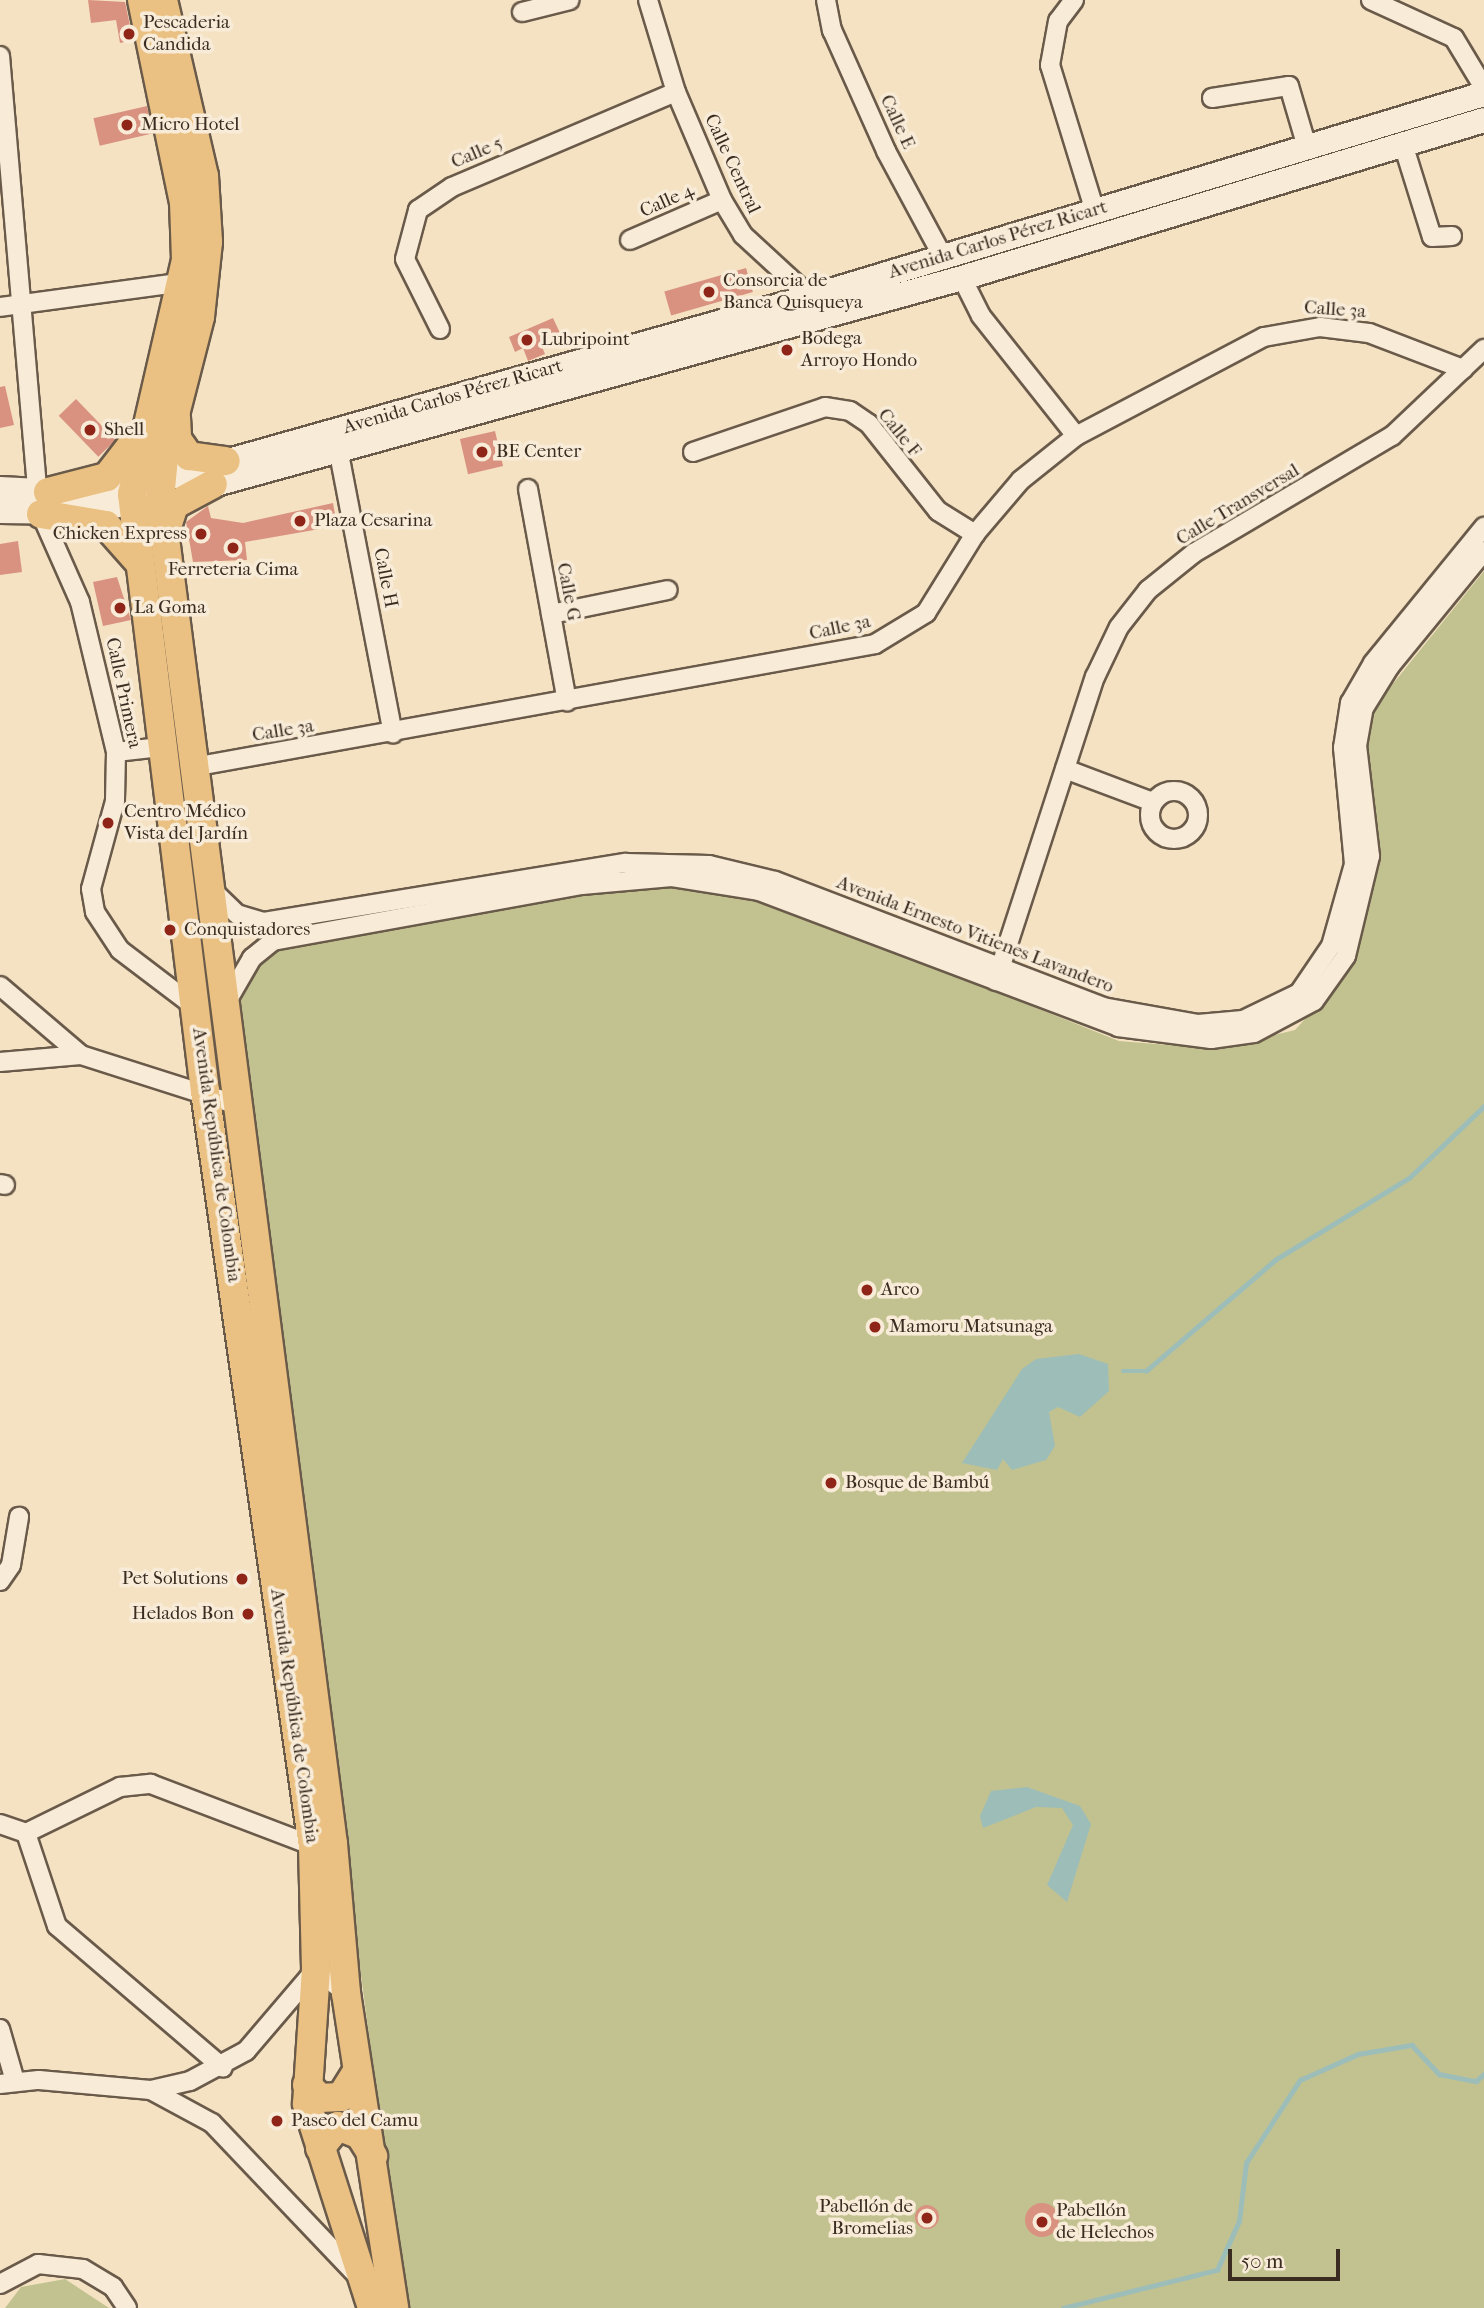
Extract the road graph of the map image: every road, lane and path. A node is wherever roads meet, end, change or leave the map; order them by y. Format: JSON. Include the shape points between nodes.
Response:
{"nodes":[{"id":1,"x":142,"y":0,"type":"edge"},
{"id":2,"x":163,"y":0,"type":"edge"},
{"id":3,"x":570,"y":0,"type":"edge"},
{"id":4,"x":648,"y":0,"type":"edge"},
{"id":5,"x":827,"y":0,"type":"edge"},
{"id":6,"x":1074,"y":0,"type":"edge"},
{"id":7,"x":1371,"y":0,"type":"edge"},
{"id":8,"x":522,"y":12,"type":"dead end"},
{"id":9,"x":0,"y":56,"type":"edge"},
{"id":10,"x":1484,"y":88,"type":"edge"},
{"id":11,"x":676,"y":92,"type":"junction"},
{"id":12,"x":1484,"y":94,"type":"edge"},
{"id":13,"x":1212,"y":98,"type":"dead end"},
{"id":14,"x":1484,"y":120,"type":"edge"},
{"id":15,"x":1403,"y":144,"type":"junction"},
{"id":16,"x":1307,"y":147,"type":"junction"},
{"id":17,"x":722,"y":200,"type":"junction"},
{"id":18,"x":1095,"y":211,"type":"junction"},
{"id":19,"x":1452,"y":236,"type":"dead end"},
{"id":20,"x":630,"y":240,"type":"dead end"},
{"id":21,"x":943,"y":257,"type":"junction"},
{"id":22,"x":962,"y":278,"type":"junction"},
{"id":23,"x":184,"y":282,"type":"junction"},
{"id":24,"x":23,"y":303,"type":"junction"},
{"id":25,"x":818,"y":306,"type":"junction"},
{"id":26,"x":0,"y":307,"type":"edge"},
{"id":27,"x":440,"y":329,"type":"dead end"},
{"id":28,"x":1484,"y":349,"type":"edge"},
{"id":29,"x":1463,"y":369,"type":"junction"},
{"id":30,"x":164,"y":413,"type":"junction"},
{"id":31,"x":1076,"y":436,"type":"junction"},
{"id":32,"x":336,"y":439,"type":"junction"},
{"id":33,"x":693,"y":452,"type":"dead end"},
{"id":34,"x":220,"y":473,"type":"junction"},
{"id":35,"x":0,"y":489,"type":"edge"},
{"id":36,"x":528,"y":489,"type":"dead end"},
{"id":37,"x":147,"y":492,"type":"junction"},
{"id":38,"x":42,"y":499,"type":"junction"},
{"id":39,"x":0,"y":511,"type":"edge"},
{"id":40,"x":1484,"y":527,"type":"edge"},
{"id":41,"x":975,"y":534,"type":"junction"},
{"id":42,"x":164,"y":536,"type":"junction"},
{"id":43,"x":1484,"y":551,"type":"edge"},
{"id":44,"x":141,"y":565,"type":"junction"},
{"id":45,"x":668,"y":590,"type":"dead end"},
{"id":46,"x":551,"y":614,"type":"junction"},
{"id":47,"x":1370,"y":680,"type":"junction"},
{"id":48,"x":567,"y":701,"type":"junction"},
{"id":49,"x":393,"y":734,"type":"junction"},
{"id":50,"x":161,"y":747,"type":"junction"},
{"id":51,"x":116,"y":752,"type":"junction"},
{"id":52,"x":193,"y":767,"type":"junction"},
{"id":53,"x":1065,"y":769,"type":"junction"},
{"id":54,"x":1153,"y":802,"type":"dead end"},
{"id":55,"x":177,"y":864,"type":"junction"},
{"id":56,"x":206,"y":874,"type":"junction"},
{"id":57,"x":446,"y":900,"type":"junction"},
{"id":58,"x":996,"y":977,"type":"junction"},
{"id":59,"x":0,"y":986,"type":"edge"},
{"id":60,"x":225,"y":1003,"type":"junction"},
{"id":61,"x":197,"y":1008,"type":"junction"},
{"id":62,"x":81,"y":1055,"type":"junction"},
{"id":63,"x":0,"y":1062,"type":"edge"},
{"id":64,"x":205,"y":1091,"type":"junction"},
{"id":65,"x":239,"y":1105,"type":"junction"},
{"id":66,"x":19,"y":1517,"type":"dead end"},
{"id":67,"x":0,"y":1581,"type":"edge"},
{"id":68,"x":1,"y":1825,"type":"edge"},
{"id":69,"x":26,"y":1833,"type":"junction"},
{"id":70,"x":313,"y":1846,"type":"junction"},
{"id":71,"x":316,"y":1969,"type":"junction"},
{"id":72,"x":346,"y":1993,"type":"junction"},
{"id":73,"x":0,"y":2029,"type":"edge"},
{"id":74,"x":223,"y":2068,"type":"junction"},
{"id":75,"x":357,"y":2071,"type":"junction"},
{"id":76,"x":7,"y":2083,"type":"edge"},
{"id":77,"x":306,"y":2085,"type":"junction"},
{"id":78,"x":152,"y":2090,"type":"junction"},
{"id":79,"x":320,"y":2148,"type":"junction"},
{"id":80,"x":375,"y":2158,"type":"junction"},
{"id":81,"x":363,"y":2281,"type":"junction"},
{"id":82,"x":0,"y":2284,"type":"edge"},
{"id":83,"x":127,"y":2308,"type":"edge"},
{"id":84,"x":372,"y":2308,"type":"edge"},
{"id":85,"x":394,"y":2308,"type":"edge"}],
"edges":[{"from":1,"to":23,"type":"main road","name":"Avenida República de Colombia","via":[[184,202]]},
{"from":2,"to":30,"type":"main road","name":"Avenida República de Colombia","via":[[208,204],[208,276]]},
{"from":3,"to":8,"type":"street"},
{"from":4,"to":11,"type":"street","name":"Calle Central"},
{"from":5,"to":21,"type":"street","name":"Calle E","via":[[832,30],[886,151]]},
{"from":6,"to":18,"type":"street","via":[[1058,20],[1050,65]]},
{"from":7,"to":10,"type":"street","via":[[1454,38]]},
{"from":9,"to":24,"type":"street","name":"Calle Primera"},
{"from":11,"to":17,"type":"street","name":"Calle Central"},
{"from":11,"to":27,"type":"street","name":"Calle 5","via":[[452,187],[418,210],[405,259]]},
{"from":12,"to":16,"type":"main road","name":"Avenida Carlos Pérez Ricart"},
{"from":13,"to":16,"type":"street","via":[[1289,86]]},
{"from":14,"to":15,"type":"main road","name":"Avenida Carlos Pérez Ricart"},
{"from":15,"to":19,"type":"street","via":[[1432,237]]},
{"from":15,"to":22,"type":"main road","name":"Avenida Carlos Pérez Ricart"},
{"from":16,"to":18,"type":"main road","name":"Avenida Carlos Pérez Ricart"},
{"from":17,"to":20,"type":"street","name":"Calle 4"},
{"from":17,"to":25,"type":"street","name":"Calle Central","via":[[743,235]]},
{"from":18,"to":21,"type":"main road","name":"Avenida Carlos Pérez Ricart"},
{"from":21,"to":25,"type":"main road","name":"Avenida Carlos Pérez Ricart"},
{"from":22,"to":25,"type":"main road","name":"Avenida Carlos Pérez Ricart"},
{"from":22,"to":31,"type":"street","via":[[981,316]]},
{"from":23,"to":24,"type":"street"},
{"from":23,"to":30,"type":"main road","name":"Avenida República de Colombia"},
{"from":24,"to":26,"type":"street"},
{"from":24,"to":38,"type":"street","name":"Calle Primera"},
{"from":25,"to":32,"type":"main road","name":"Avenida Carlos Pérez Ricart"},
{"from":28,"to":29,"type":"street","name":"Calle Transversal"},
{"from":29,"to":31,"type":"street","name":"Calle 3a","via":[[1386,337],[1293,328],[1264,337]]},
{"from":29,"to":53,"type":"street","name":"Calle Transversal","via":[[1392,436],[1194,553],[1148,590],[1119,628],[1095,677]]},
{"from":30,"to":34,"type":"main road","via":[[180,447]]},
{"from":30,"to":37,"type":"main road","name":"Avenida República de Colombia"},
{"from":30,"to":38,"type":"main road","via":[[107,477]]},
{"from":31,"to":41,"type":"street","name":"Calle 3a","via":[[1021,481]]},
{"from":32,"to":34,"type":"main road","name":"Avenida Carlos Pérez Ricart"},
{"from":32,"to":49,"type":"street","name":"Calle H"},
{"from":33,"to":41,"type":"street","name":"Calle F","via":[[825,407],[849,411],[869,424],[938,511]]},
{"from":34,"to":37,"type":"main road","name":"Avenida Carlos Pérez Ricart"},
{"from":34,"to":42,"type":"main road","via":[[174,505]]},
{"from":35,"to":38,"type":"main road"},
{"from":36,"to":46,"type":"street","name":"Calle G"},
{"from":37,"to":38,"type":"main road","name":"Avenida Carlos Pérez Ricart"},
{"from":37,"to":42,"type":"main road","name":"Avenida República de Colombia"},
{"from":37,"to":44,"type":"main road","name":"Avenida República de Colombia"},
{"from":38,"to":39,"type":"main road"},
{"from":38,"to":44,"type":"main road","via":[[106,525]]},
{"from":38,"to":51,"type":"street","name":"Calle Primera","via":[[80,601]]},
{"from":40,"to":47,"type":"street","name":"Avenida Ernesto Vitienes Lavandero"},
{"from":41,"to":48,"type":"street","name":"Calle 3a","via":[[926,614],[875,644]]},
{"from":42,"to":52,"type":"main road","name":"Avenida República de Colombia"},
{"from":43,"to":47,"type":"street","name":"Avenida Ernesto Vitienes Lavandero"},
{"from":44,"to":50,"type":"main road","name":"Avenida República de Colombia"},
{"from":45,"to":46,"type":"street"},
{"from":46,"to":48,"type":"street","name":"Calle G"},
{"from":47,"to":58,"type":"street","name":"Avenida Ernesto Vitienes Lavandero","via":[[1357,746],[1370,856],[1362,907],[1346,956],[1314,1001],[1254,1034],[1178,1037],[1088,1019]]},
{"from":48,"to":49,"type":"street","name":"Calle 3a"},
{"from":49,"to":52,"type":"street","name":"Calle 3a"},
{"from":50,"to":51,"type":"street"},
{"from":50,"to":55,"type":"main road","name":"Avenida República de Colombia"},
{"from":51,"to":61,"type":"street","name":"Calle Primera","via":[[115,800],[91,889],[95,912],[120,950]]},
{"from":52,"to":56,"type":"main road","name":"Avenida República de Colombia"},
{"from":53,"to":54,"type":"street"},
{"from":53,"to":58,"type":"street","name":"Calle Transversal"},
{"from":55,"to":56,"type":"street"},
{"from":55,"to":61,"type":"main road","name":"Avenida República de Colombia"},
{"from":56,"to":57,"type":"street","name":"Avenida Ernesto Vitienes Lavandero","via":[[223,904],[264,922]]},
{"from":56,"to":60,"type":"main road","name":"Avenida República de Colombia"},
{"from":57,"to":58,"type":"street","name":"Avenida Ernesto Vitienes Lavandero","via":[[580,878],[701,878],[797,898]]},
{"from":57,"to":60,"type":"street","name":"Avenida Ernesto Vitienes Lavandero","via":[[273,941],[252,958]]},
{"from":59,"to":62,"type":"street"},
{"from":60,"to":61,"type":"street"},
{"from":60,"to":65,"type":"main road","name":"Avenida República de Colombia"},
{"from":61,"to":64,"type":"main road","name":"Avenida República de Colombia"},
{"from":62,"to":63,"type":"street"},
{"from":62,"to":64,"type":"street"},
{"from":64,"to":65,"type":"street"},
{"from":64,"to":70,"type":"main road","name":"Avenida República de Colombia"},
{"from":65,"to":72,"type":"main road","name":"Avenida República de Colombia","via":[[331,1830]]},
{"from":66,"to":67,"type":"street","via":[[11,1565]]},
{"from":68,"to":69,"type":"street"},
{"from":69,"to":70,"type":"street","via":[[120,1787],[151,1784]]},
{"from":69,"to":74,"type":"street","via":[[57,1926]]},
{"from":70,"to":71,"type":"main road","name":"Avenida República de Colombia"},
{"from":71,"to":72,"type":"street"},
{"from":71,"to":74,"type":"street"},
{"from":71,"to":77,"type":"main road","name":"Avenida República de Colombia"},
{"from":72,"to":75,"type":"main road","name":"Avenida República de Colombia"},
{"from":73,"to":76,"type":"street"},
{"from":74,"to":78,"type":"street"},
{"from":75,"to":77,"type":"main road","via":[[341,2097],[320,2098]]},
{"from":75,"to":80,"type":"main road","name":"Avenida República de Colombia"},
{"from":76,"to":78,"type":"street"},
{"from":77,"to":79,"type":"main road","name":"Avenida República de Colombia"},
{"from":78,"to":81,"type":"street","via":[[212,2123]]},
{"from":79,"to":80,"type":"main road","via":[[330,2129],[348,2128]]},
{"from":79,"to":81,"type":"main road","name":"Avenida República de Colombia"},
{"from":80,"to":85,"type":"main road","name":"Avenida República de Colombia"},
{"from":81,"to":84,"type":"main road","name":"Avenida República de Colombia"},
{"from":82,"to":83,"type":"street","via":[[38,2264],[83,2269],[113,2287]]}]}
